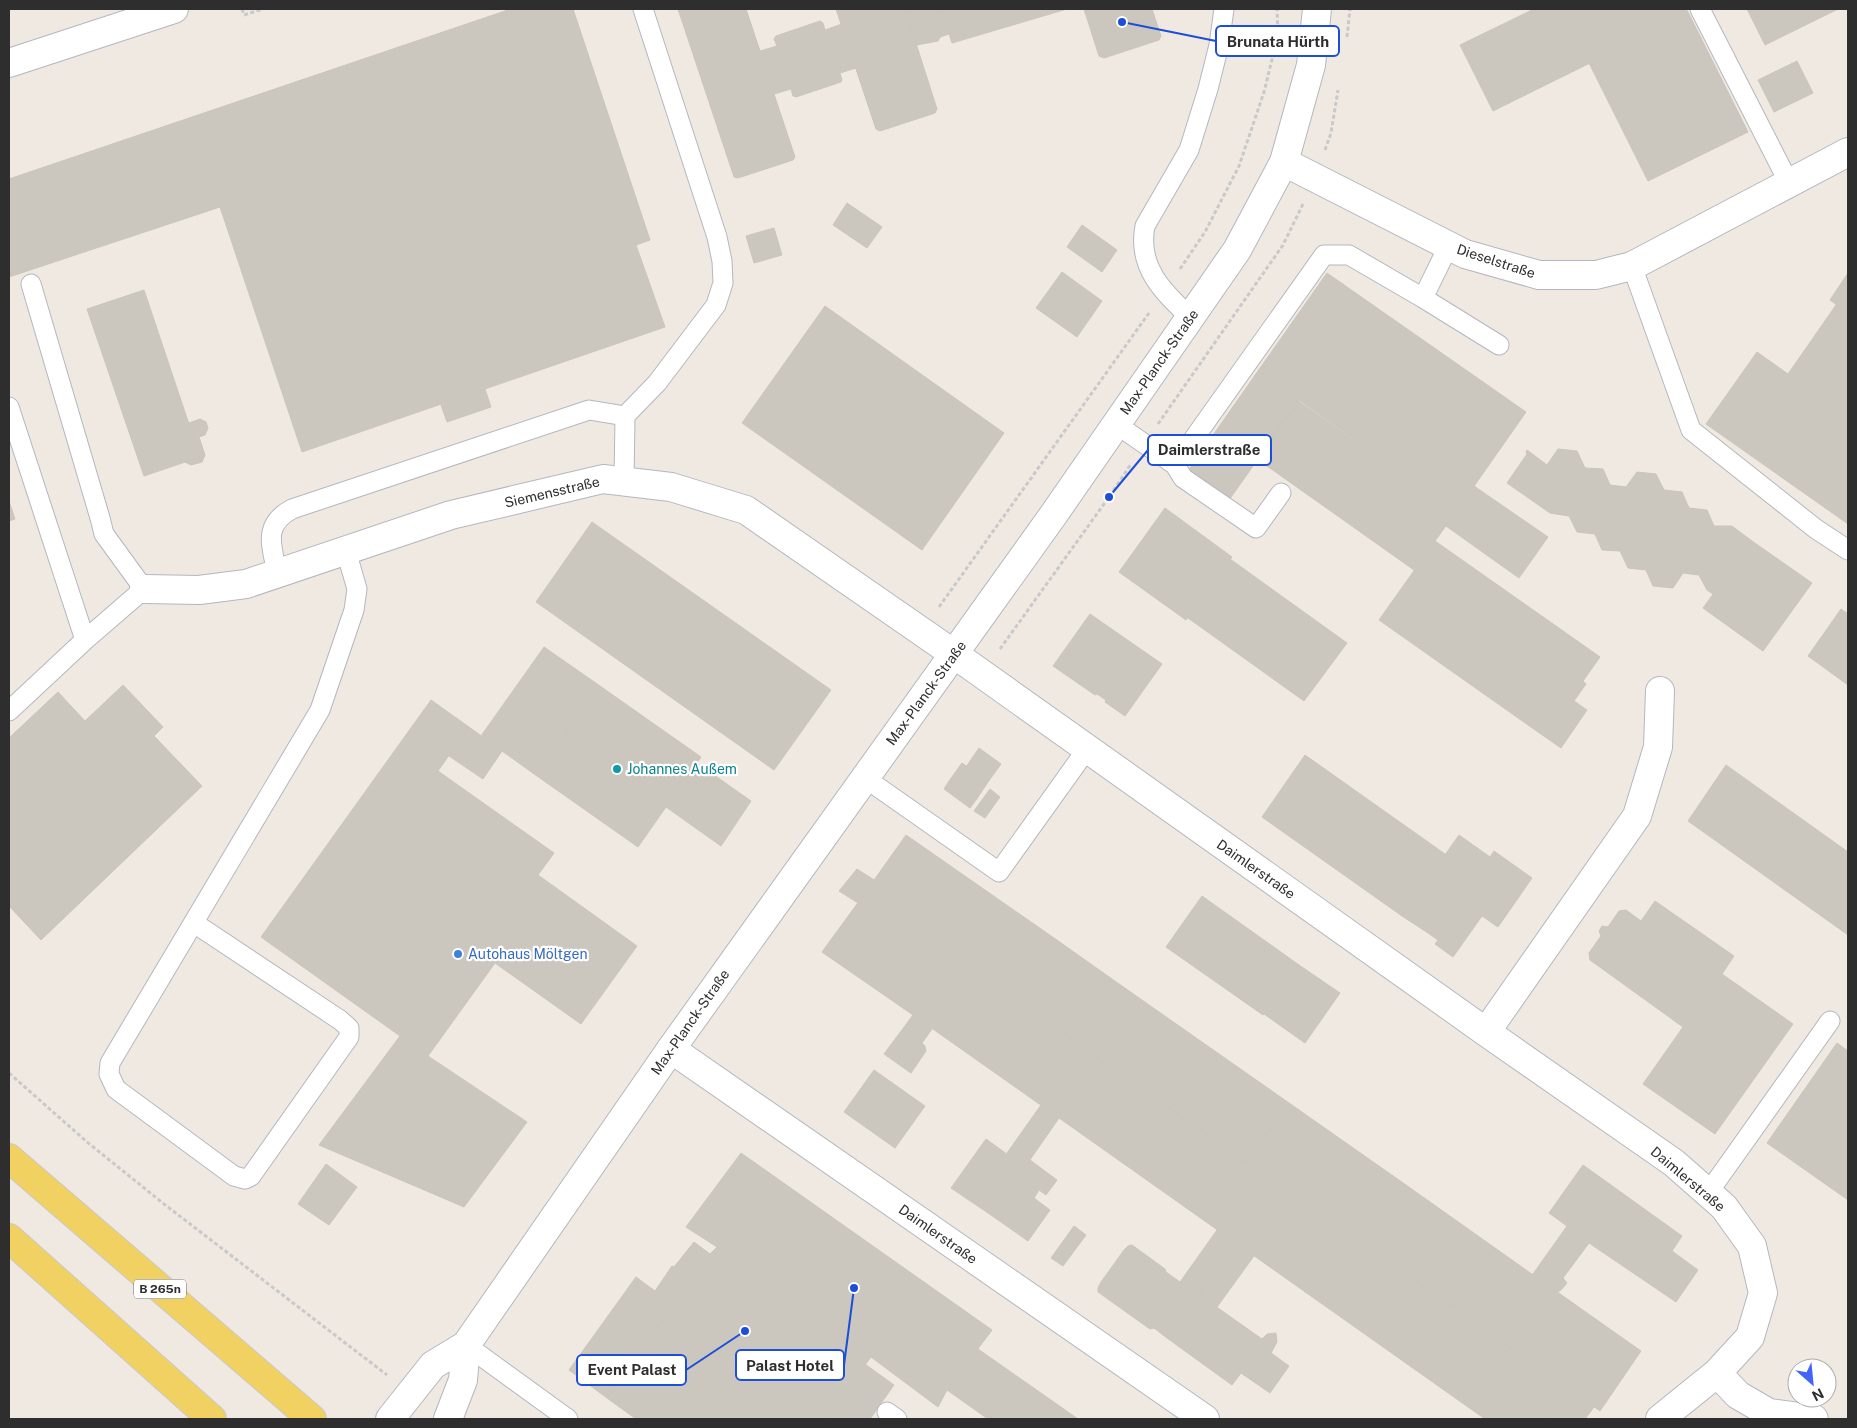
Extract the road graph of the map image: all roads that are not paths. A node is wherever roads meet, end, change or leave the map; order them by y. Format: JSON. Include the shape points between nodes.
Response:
{"nodes":[{"id":1,"x":643,"y":9,"type":"edge"},
{"id":2,"x":1224,"y":9,"type":"edge"},
{"id":3,"x":1317,"y":9,"type":"edge"},
{"id":4,"x":1700,"y":9,"type":"edge"},
{"id":5,"x":160,"y":11,"type":"edge"},
{"id":6,"x":9,"y":63,"type":"edge"},
{"id":7,"x":1848,"y":152,"type":"edge"},
{"id":8,"x":1284,"y":162,"type":"junction"},
{"id":9,"x":1789,"y":183,"type":"junction"},
{"id":10,"x":1449,"y":245,"type":"junction"},
{"id":11,"x":1632,"y":266,"type":"junction"},
{"id":12,"x":31,"y":284,"type":"dead end"},
{"id":13,"x":1423,"y":298,"type":"junction"},
{"id":14,"x":1190,"y":317,"type":"junction"},
{"id":15,"x":1499,"y":345,"type":"dead end"},
{"id":16,"x":9,"y":407,"type":"edge"},
{"id":17,"x":625,"y":416,"type":"junction"},
{"id":18,"x":1116,"y":424,"type":"junction"},
{"id":19,"x":1175,"y":465,"type":"junction"},
{"id":20,"x":624,"y":482,"type":"junction"},
{"id":21,"x":1281,"y":493,"type":"dead end"},
{"id":22,"x":1848,"y":550,"type":"edge"},
{"id":23,"x":346,"y":551,"type":"junction"},
{"id":24,"x":277,"y":573,"type":"junction"},
{"id":25,"x":144,"y":589,"type":"junction"},
{"id":26,"x":85,"y":640,"type":"junction"},
{"id":27,"x":954,"y":654,"type":"junction"},
{"id":28,"x":1660,"y":691,"type":"dead end"},
{"id":29,"x":9,"y":711,"type":"edge"},
{"id":30,"x":1087,"y":749,"type":"junction"},
{"id":31,"x":865,"y":778,"type":"junction"},
{"id":32,"x":194,"y":923,"type":"junction"},
{"id":33,"x":1830,"y":1021,"type":"dead end"},
{"id":34,"x":1486,"y":1032,"type":"junction"},
{"id":35,"x":670,"y":1048,"type":"junction"},
{"id":36,"x":9,"y":1158,"type":"edge"},
{"id":37,"x":1708,"y":1193,"type":"junction"},
{"id":38,"x":9,"y":1238,"type":"edge"},
{"id":39,"x":466,"y":1345,"type":"junction"},
{"id":40,"x":1717,"y":1373,"type":"junction"},
{"id":41,"x":393,"y":1416,"type":"edge"},
{"id":42,"x":212,"y":1419,"type":"edge"},
{"id":43,"x":312,"y":1419,"type":"edge"},
{"id":44,"x":448,"y":1419,"type":"edge"},
{"id":45,"x":568,"y":1419,"type":"edge"},
{"id":46,"x":1205,"y":1419,"type":"edge"},
{"id":47,"x":1660,"y":1419,"type":"edge"},
{"id":48,"x":1814,"y":1419,"type":"edge"}],
"edges":[{"from":1,"to":17,"type":"lane","via":[[717,237],[723,283],[716,305],[657,382]]},
{"from":2,"to":14,"type":"lane","via":[[1219,45],[1189,150],[1145,226],[1143,235],[1148,264],[1155,279]]},
{"from":3,"to":8,"type":"street","name":"Max-Planck-Straße","via":[[1311,65]]},
{"from":4,"to":9,"type":"lane"},
{"from":5,"to":6,"type":"street"},
{"from":7,"to":9,"type":"street","name":"Dieselstraße"},
{"from":8,"to":10,"type":"street","name":"Dieselstraße"},
{"from":8,"to":14,"type":"street","name":"Max-Planck-Straße","via":[[1237,250]]},
{"from":9,"to":11,"type":"street","name":"Dieselstraße"},
{"from":10,"to":11,"type":"street","name":"Dieselstraße","via":[[1465,254],[1539,275],[1596,275]]},
{"from":10,"to":13,"type":"lane"},
{"from":11,"to":22,"type":"lane","via":[[1691,430],[1816,529]]},
{"from":12,"to":25,"type":"lane","via":[[104,534]]},
{"from":13,"to":15,"type":"lane"},
{"from":13,"to":19,"type":"lane","via":[[1349,255],[1324,255]]},
{"from":14,"to":18,"type":"street","name":"Max-Planck-Straße"},
{"from":16,"to":26,"type":"lane"},
{"from":17,"to":20,"type":"lane"},
{"from":17,"to":24,"type":"lane","via":[[589,410],[292,509],[280,515],[272,528]]},
{"from":18,"to":19,"type":"lane"},
{"from":18,"to":27,"type":"street","name":"Max-Planck-Straße"},
{"from":19,"to":21,"type":"lane","via":[[1183,478],[1256,528]]},
{"from":20,"to":23,"type":"street","name":"Siemensstraße","via":[[603,479],[451,515]]},
{"from":20,"to":27,"type":"street","name":"Siemensstraße","via":[[671,487],[746,510]]},
{"from":23,"to":24,"type":"street","name":"Siemensstraße"},
{"from":23,"to":32,"type":"lane","via":[[357,589],[354,610],[320,710]]},
{"from":24,"to":25,"type":"street","name":"Siemensstraße","via":[[246,584],[199,590]]},
{"from":25,"to":26,"type":"lane"},
{"from":26,"to":29,"type":"lane"},
{"from":27,"to":30,"type":"street","name":"Daimlerstraße"},
{"from":27,"to":31,"type":"street","name":"Max-Planck-Straße"},
{"from":28,"to":34,"type":"street","via":[[1658,746],[1637,816]]},
{"from":30,"to":31,"type":"lane","via":[[999,872]]},
{"from":30,"to":34,"type":"street","name":"Daimlerstraße"},
{"from":31,"to":35,"type":"street","name":"Max-Planck-Straße"},
{"from":32,"to":32,"type":"lane","via":[[110,1062],[109,1074],[116,1089],[234,1176],[245,1179],[251,1176],[349,1037],[349,1028]]},
{"from":33,"to":37,"type":"lane"},
{"from":34,"to":37,"type":"street","name":"Daimlerstraße","via":[[1674,1164]]},
{"from":35,"to":39,"type":"street","name":"Max-Planck-Straße"},
{"from":35,"to":46,"type":"street","name":"Daimlerstraße"},
{"from":36,"to":43,"type":"main road","number":"B 265n"},
{"from":37,"to":40,"type":"street","name":"Daimlerstraße","via":[[1724,1207],[1752,1246],[1762,1293],[1750,1337]]},
{"from":38,"to":42,"type":"main road"},
{"from":39,"to":41,"type":"street","name":"Max-Planck-Straße","via":[[433,1365]]},
{"from":39,"to":44,"type":"street","name":"Max-Planck-Straße","via":[[463,1380]]},
{"from":39,"to":45,"type":"lane"},
{"from":40,"to":47,"type":"street","name":"Daimlerstraße"},
{"from":40,"to":48,"type":"street","via":[[1738,1395],[1769,1413]]}]}
